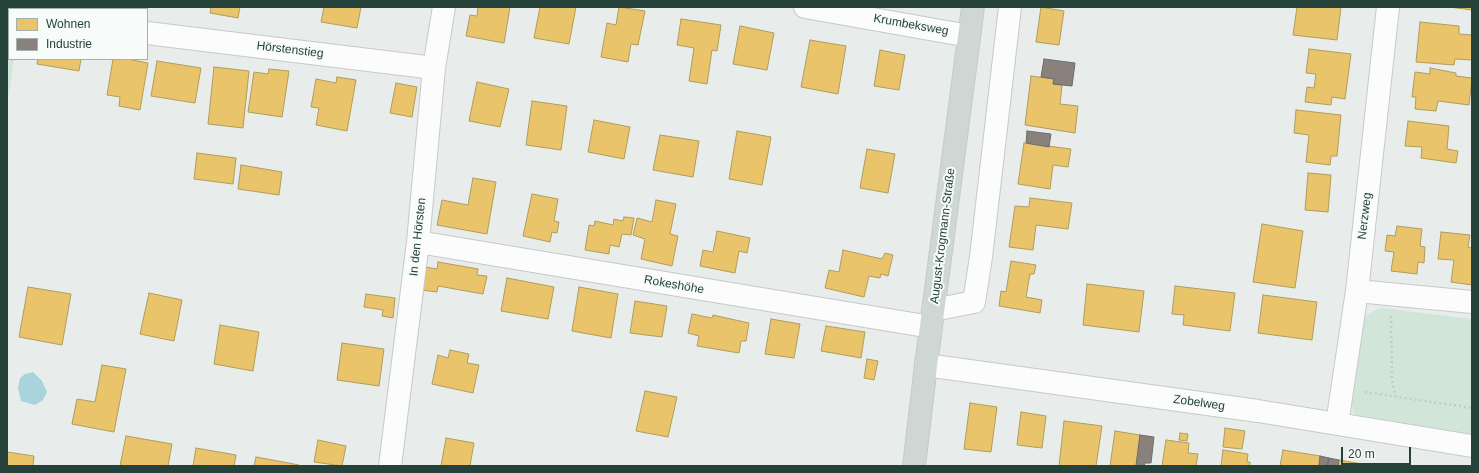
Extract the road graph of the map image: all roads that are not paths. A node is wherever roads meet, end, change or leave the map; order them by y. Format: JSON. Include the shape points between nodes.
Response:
{"nodes":[{"id":1,"x":444,"y":7,"type":"edge"},
{"id":2,"x":805,"y":7,"type":"edge"},
{"id":3,"x":973,"y":7,"type":"edge"},
{"id":4,"x":1010,"y":7,"type":"edge"},
{"id":5,"x":1388,"y":7,"type":"edge"},
{"id":6,"x":148,"y":32,"type":"edge"},
{"id":7,"x":969,"y":36,"type":"junction"},
{"id":8,"x":434,"y":68,"type":"junction"},
{"id":9,"x":418,"y":242,"type":"junction"},
{"id":10,"x":1357,"y":291,"type":"junction"},
{"id":11,"x":1472,"y":302,"type":"edge"},
{"id":12,"x":932,"y":319,"type":"junction"},
{"id":13,"x":926,"y":365,"type":"junction"},
{"id":14,"x":1337,"y":424,"type":"junction"},
{"id":15,"x":1472,"y":446,"type":"edge"},
{"id":16,"x":390,"y":466,"type":"edge"},
{"id":17,"x":914,"y":466,"type":"edge"}],
"edges":[{"from":1,"to":8,"type":"street","name":"In den Hörsten"},
{"from":2,"to":7,"type":"street","name":"Krumbeksweg"},
{"from":3,"to":7,"type":"main road","name":"August-Krogmann-Straße"},
{"from":4,"to":12,"type":"street","via":[[974,302]]},
{"from":5,"to":10,"type":"street","name":"Nerzweg"},
{"from":6,"to":8,"type":"street","name":"Hörstenstieg"},
{"from":7,"to":12,"type":"main road","name":"August-Krogmann-Straße"},
{"from":8,"to":9,"type":"street","name":"In den Hörsten"},
{"from":9,"to":12,"type":"street","name":"Rokeshöhe"},
{"from":9,"to":16,"type":"street","name":"In den Hörsten"},
{"from":10,"to":11,"type":"street"},
{"from":10,"to":14,"type":"street","name":"Nerzweg"},
{"from":12,"to":13,"type":"main road","name":"August-Krogmann-Straße"},
{"from":13,"to":14,"type":"street","name":"Zobelweg"},
{"from":13,"to":17,"type":"main road","name":"August-Krogmann-Straße"},
{"from":14,"to":15,"type":"street","name":"Zobelweg"}]}
